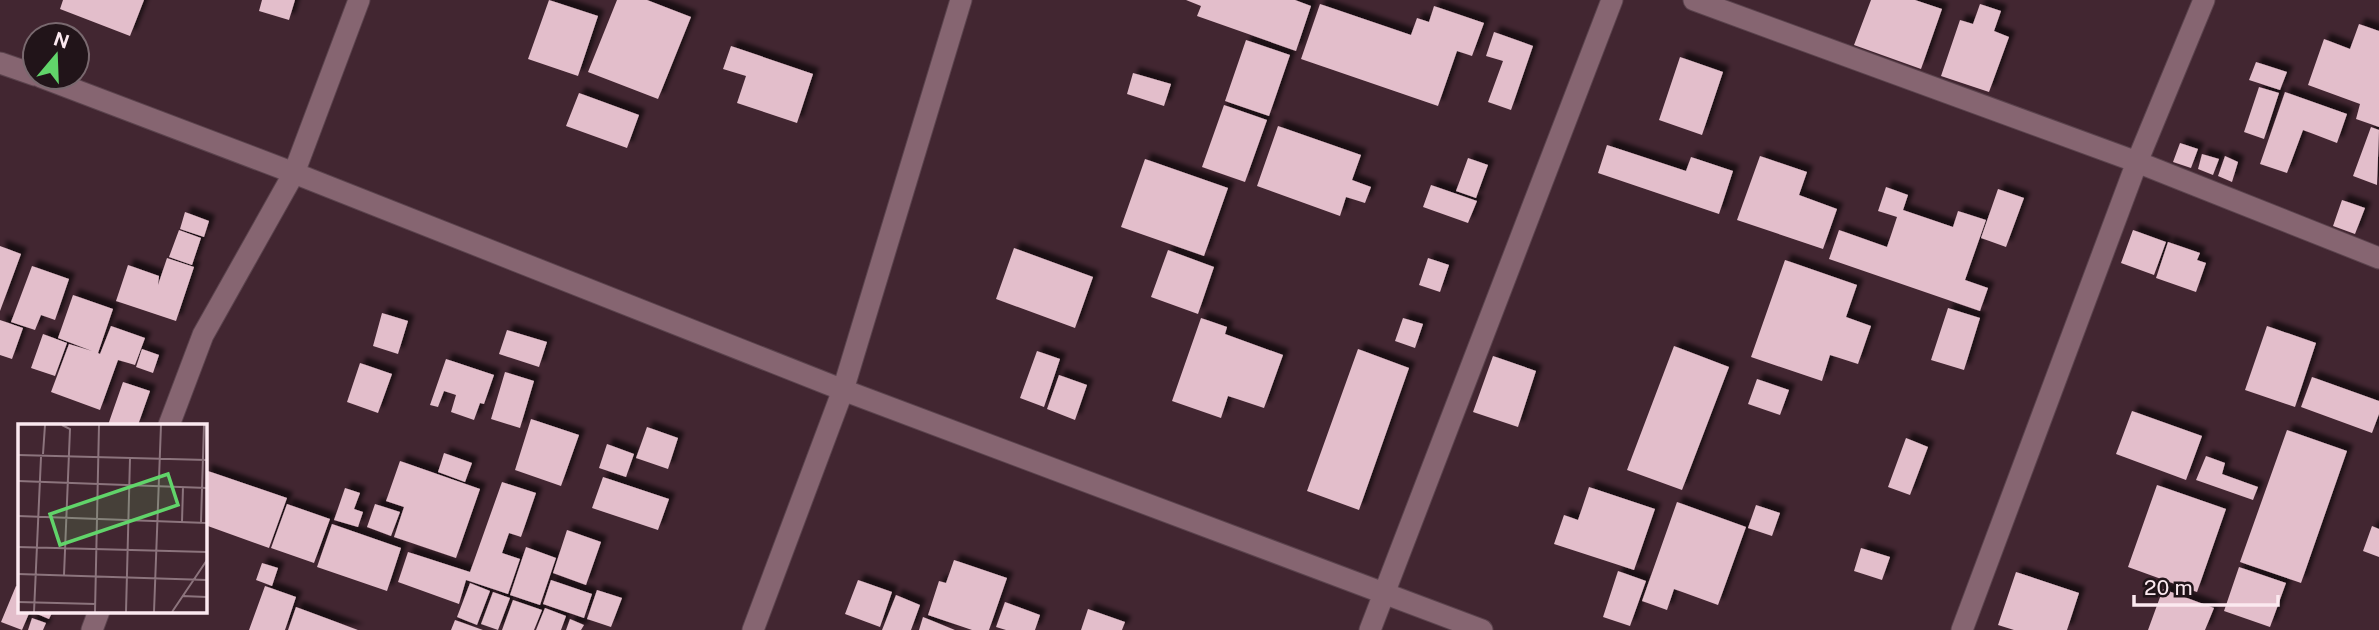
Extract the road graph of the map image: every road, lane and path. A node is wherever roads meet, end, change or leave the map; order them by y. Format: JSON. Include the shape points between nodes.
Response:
{"nodes":[{"id":1,"x":359,"y":0,"type":"edge"},
{"id":2,"x":961,"y":0,"type":"edge"},
{"id":3,"x":1612,"y":0,"type":"edge"},
{"id":4,"x":1694,"y":0,"type":"edge"},
{"id":5,"x":2204,"y":0,"type":"edge"},
{"id":6,"x":0,"y":63,"type":"edge"},
{"id":7,"x":21,"y":70,"type":"edge"},
{"id":8,"x":78,"y":91,"type":"edge"},
{"id":9,"x":2137,"y":162,"type":"junction"},
{"id":10,"x":294,"y":173,"type":"junction"},
{"id":11,"x":2379,"y":258,"type":"edge"},
{"id":12,"x":843,"y":390,"type":"junction"},
{"id":13,"x":169,"y":424,"type":"edge"},
{"id":14,"x":1384,"y":592,"type":"junction"},
{"id":15,"x":99,"y":612,"type":"edge"},
{"id":16,"x":92,"y":630,"type":"edge"},
{"id":17,"x":754,"y":630,"type":"edge"},
{"id":18,"x":1370,"y":630,"type":"edge"},
{"id":19,"x":1482,"y":630,"type":"edge"},
{"id":20,"x":1962,"y":630,"type":"edge"}],
"edges":[{"from":1,"to":10,"type":"street"},
{"from":2,"to":12,"type":"street"},
{"from":3,"to":14,"type":"street"},
{"from":4,"to":9,"type":"street"},
{"from":5,"to":9,"type":"street"},
{"from":6,"to":7,"type":"street"},
{"from":8,"to":10,"type":"street"},
{"from":9,"to":11,"type":"street"},
{"from":9,"to":20,"type":"street"},
{"from":10,"to":12,"type":"street"},
{"from":10,"to":13,"type":"street","via":[[203,335]]},
{"from":12,"to":14,"type":"street"},
{"from":12,"to":17,"type":"street"},
{"from":14,"to":18,"type":"street"},
{"from":14,"to":19,"type":"street"},
{"from":15,"to":16,"type":"street"}]}
